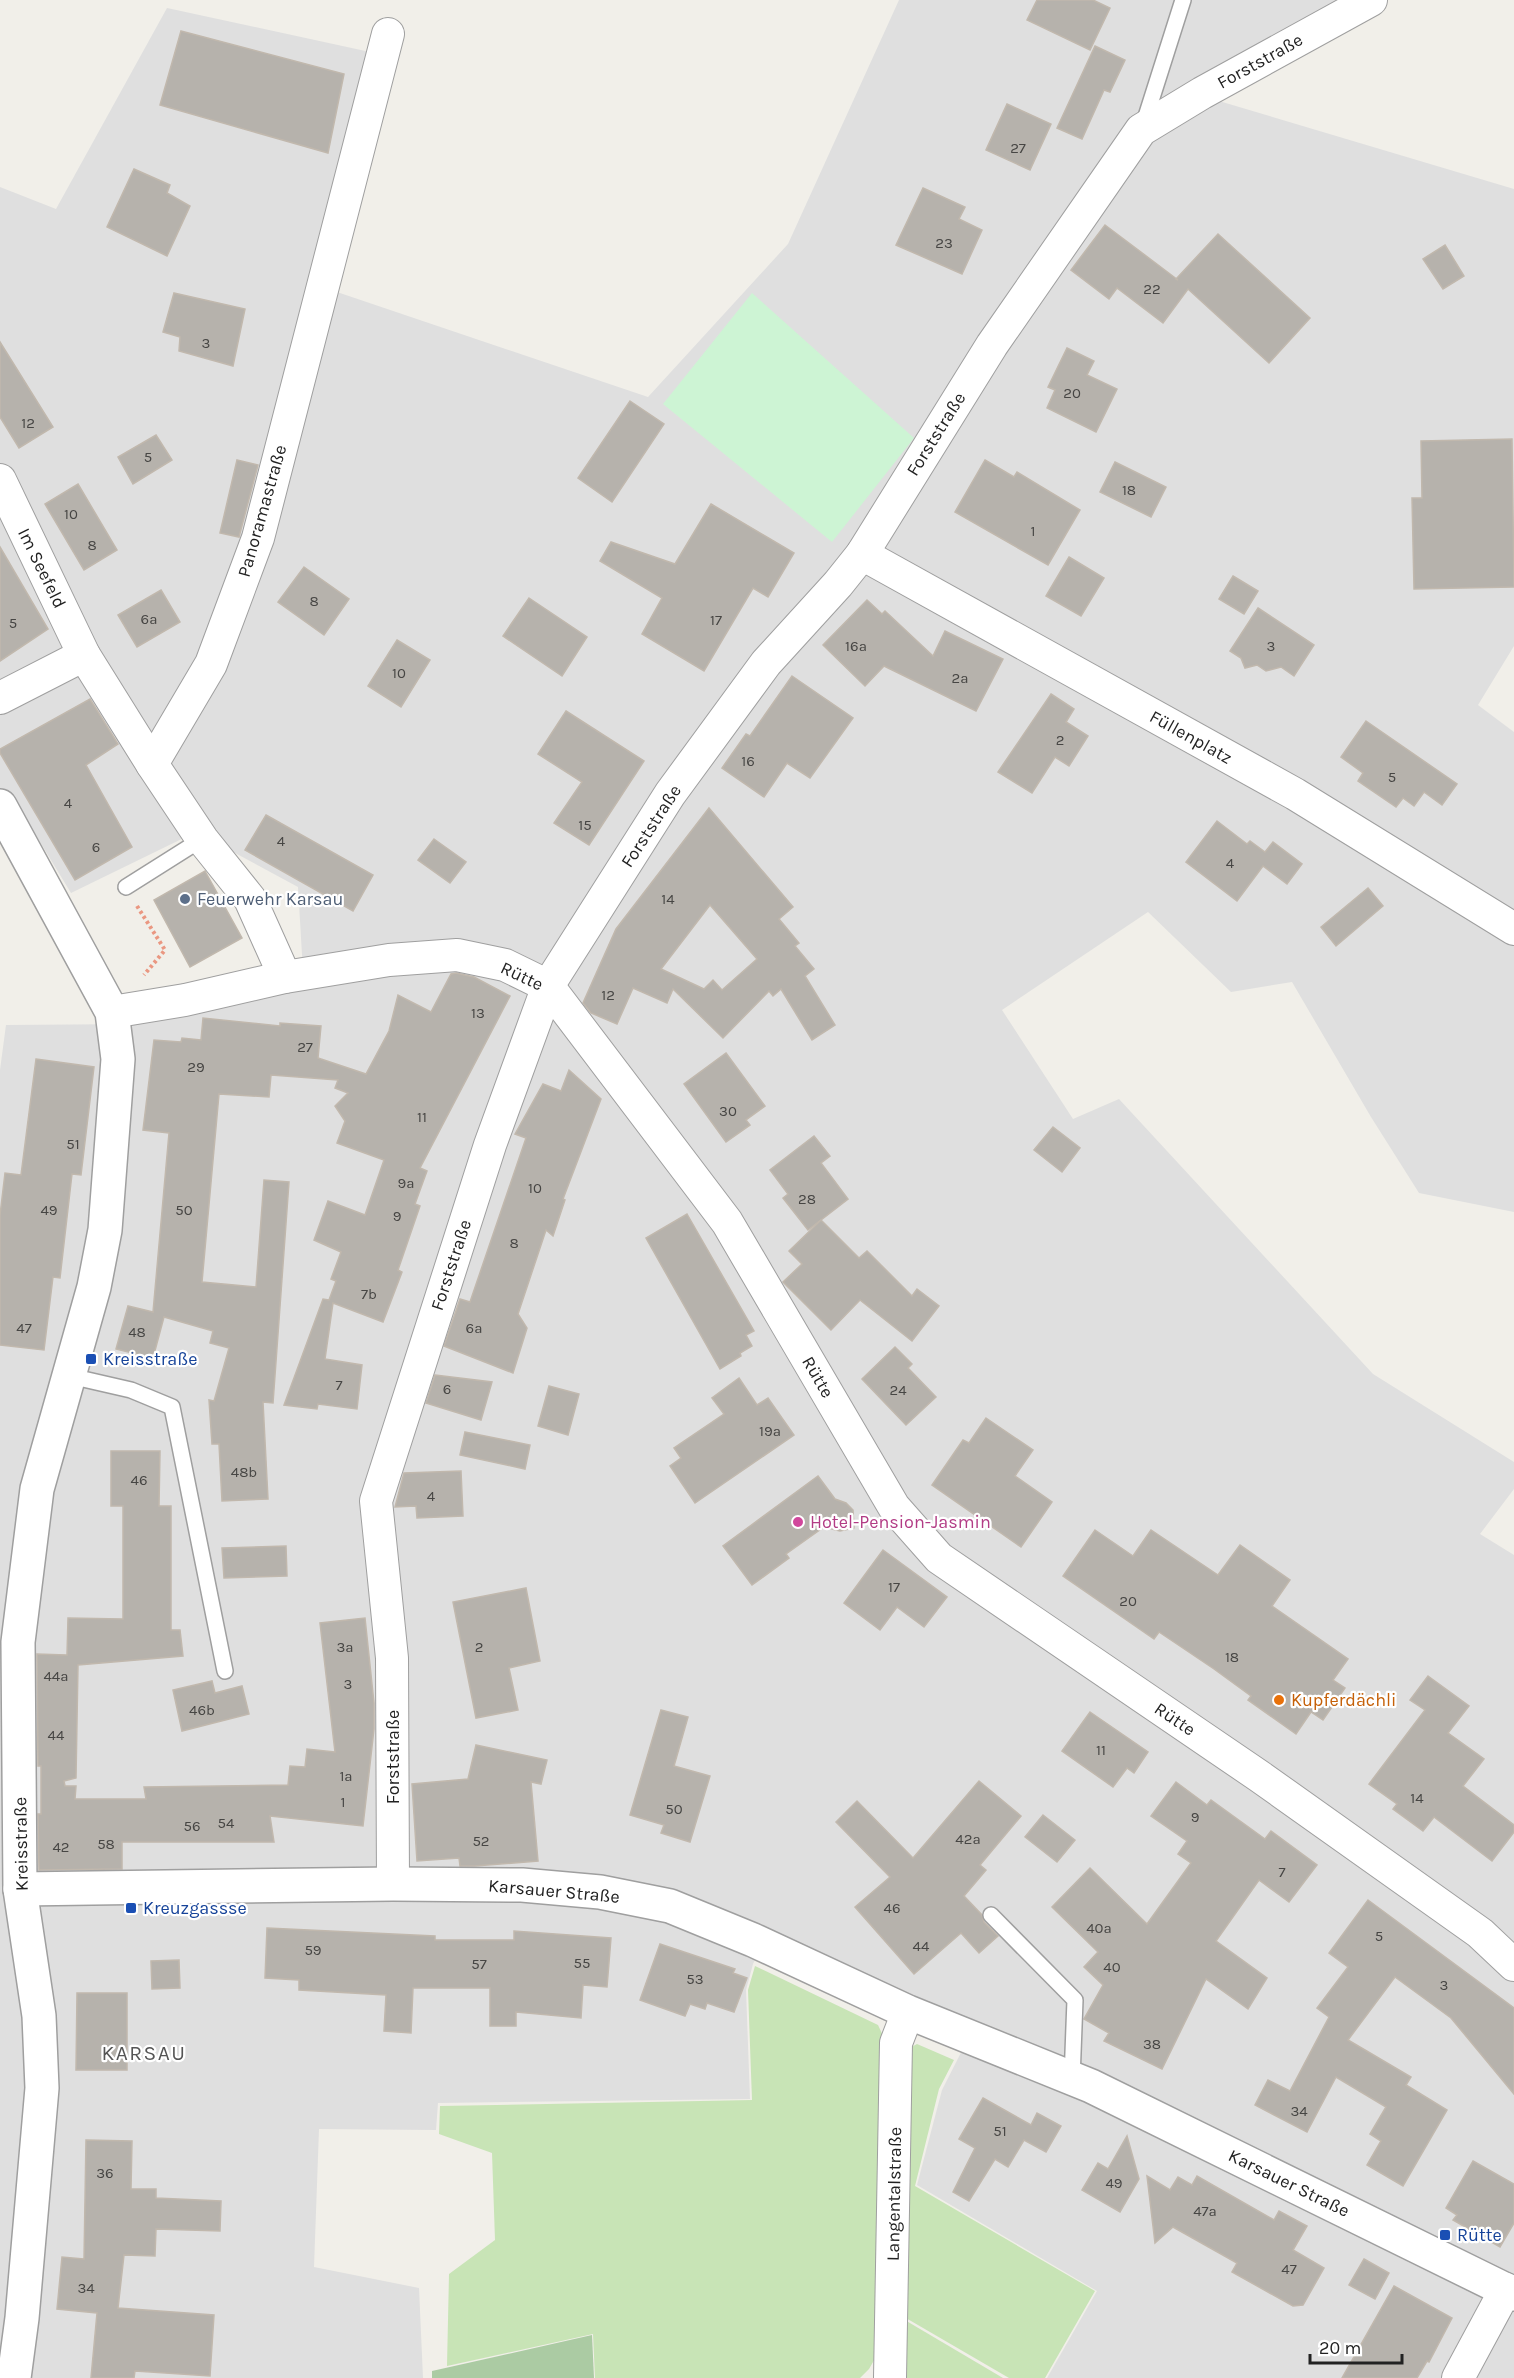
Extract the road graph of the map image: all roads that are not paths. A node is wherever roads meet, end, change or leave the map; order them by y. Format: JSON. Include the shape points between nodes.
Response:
{"nodes":[{"id":1,"x":1183,"y":0,"type":"edge"},
{"id":2,"x":1371,"y":0,"type":"edge"},
{"id":3,"x":388,"y":34,"type":"dead end"},
{"id":4,"x":1141,"y":130,"type":"junction"},
{"id":5,"x":0,"y":480,"type":"edge"},
{"id":6,"x":862,"y":554,"type":"junction"},
{"id":7,"x":84,"y":655,"type":"junction"},
{"id":8,"x":0,"y":698,"type":"edge"},
{"id":9,"x":152,"y":764,"type":"junction"},
{"id":10,"x":0,"y":806,"type":"edge"},
{"id":11,"x":202,"y":839,"type":"junction"},
{"id":12,"x":126,"y":887,"type":"road end"},
{"id":13,"x":1514,"y":930,"type":"edge"},
{"id":14,"x":285,"y":977,"type":"junction"},
{"id":15,"x":548,"y":986,"type":"junction"},
{"id":16,"x":112,"y":1012,"type":"junction"},
{"id":17,"x":70,"y":1376,"type":"junction"},
{"id":18,"x":225,"y":1671,"type":"dead end"},
{"id":19,"x":393,"y":1884,"type":"junction"},
{"id":20,"x":10,"y":1889,"type":"edge"},
{"id":21,"x":991,"y":1915,"type":"dead end"},
{"id":22,"x":1514,"y":1965,"type":"edge"},
{"id":23,"x":908,"y":2012,"type":"junction"},
{"id":24,"x":1072,"y":2079,"type":"junction"},
{"id":25,"x":1510,"y":2292,"type":"edge"},
{"id":26,"x":14,"y":2378,"type":"edge"},
{"id":27,"x":890,"y":2378,"type":"edge"},
{"id":28,"x":1458,"y":2378,"type":"edge"}],
"edges":[{"from":1,"to":4,"type":"lane"},
{"from":2,"to":4,"type":"street","name":"Forststraße"},
{"from":3,"to":9,"type":"street","name":"Panoramastraße","via":[[258,538],[211,664]]},
{"from":4,"to":6,"type":"street","name":"Forststraße","via":[[992,345]]},
{"from":5,"to":7,"type":"street","name":"Im Seefeld"},
{"from":6,"to":13,"type":"street","name":"Füllenplatz","via":[[1295,795]]},
{"from":6,"to":15,"type":"street","name":"Forststraße","via":[[766,663],[690,766]]},
{"from":7,"to":8,"type":"street"},
{"from":7,"to":9,"type":"street","name":"Im Seefeld"},
{"from":9,"to":11,"type":"street"},
{"from":10,"to":16,"type":"street","name":"Kreisstraße"},
{"from":11,"to":12,"type":"lane"},
{"from":11,"to":14,"type":"street","via":[[250,898]]},
{"from":14,"to":15,"type":"street","name":"Rütte","via":[[388,960],[457,955],[505,964]]},
{"from":14,"to":16,"type":"street","name":"Rütte"},
{"from":15,"to":19,"type":"street","name":"Forststraße","via":[[490,1145],[376,1501],[392,1658]]},
{"from":15,"to":22,"type":"street","name":"Rütte","via":[[727,1222],[894,1507],[939,1558],[1259,1776],[1480,1933]]},
{"from":16,"to":17,"type":"street","name":"Kreisstraße","via":[[118,1059],[105,1230]]},
{"from":17,"to":18,"type":"lane","via":[[131,1390],[172,1407]]},
{"from":17,"to":20,"type":"street","name":"Kreisstraße","via":[[37,1489],[18,1642]]},
{"from":19,"to":20,"type":"street","name":"Karsauer Straße"},
{"from":19,"to":23,"type":"street","name":"Karsauer Straße","via":[[522,1885],[600,1892],[670,1906]]},
{"from":20,"to":26,"type":"street","name":"Kreisstraße","via":[[39,2016],[42,2088]]},
{"from":21,"to":24,"type":"lane","via":[[1075,2000]]},
{"from":23,"to":24,"type":"street","name":"Karsauer Straße"},
{"from":23,"to":27,"type":"street","name":"Langentalstraße","via":[[897,2043]]},
{"from":24,"to":25,"type":"street","name":"Karsauer Straße"},
{"from":25,"to":28,"type":"street","name":"Karsauer Straße"}]}
